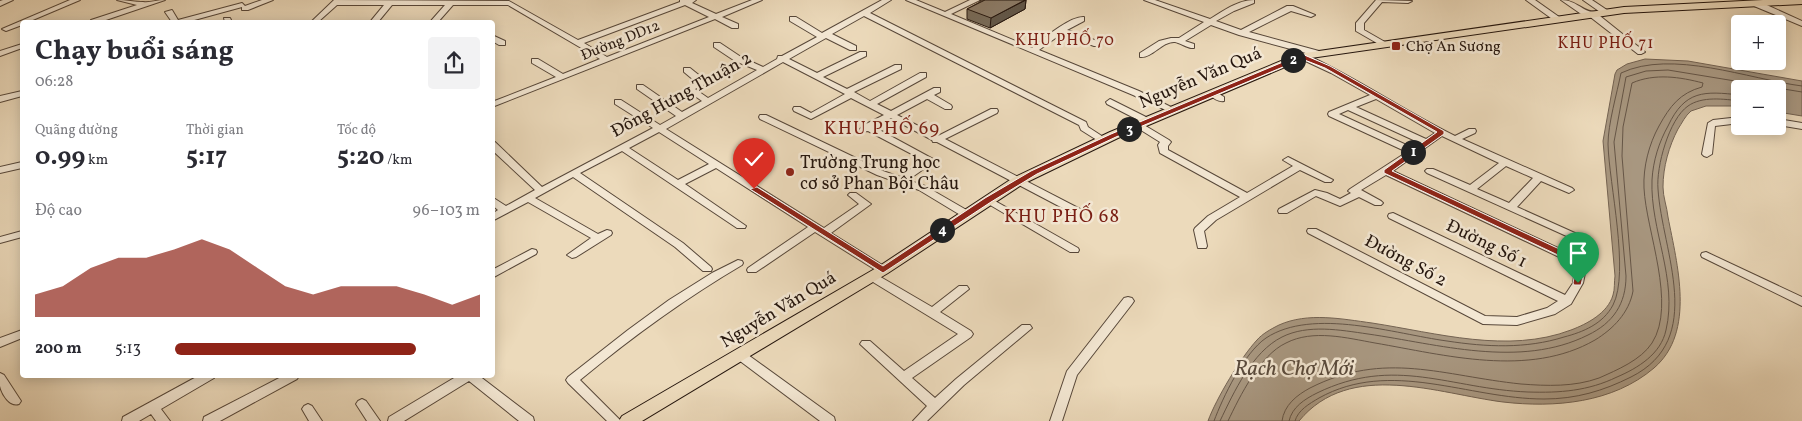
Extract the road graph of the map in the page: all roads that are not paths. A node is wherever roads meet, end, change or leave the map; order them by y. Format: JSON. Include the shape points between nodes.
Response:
{"nodes":[{"id":1,"x":9,"y":0,"type":"edge"},
{"id":2,"x":76,"y":0,"type":"edge"},
{"id":3,"x":120,"y":0,"type":"edge"},
{"id":4,"x":162,"y":0,"type":"edge"},
{"id":5,"x":269,"y":0,"type":"edge"},
{"id":6,"x":758,"y":0,"type":"edge"},
{"id":7,"x":887,"y":0,"type":"edge"},
{"id":8,"x":910,"y":0,"type":"edge"},
{"id":9,"x":976,"y":0,"type":"edge"},
{"id":10,"x":1148,"y":0,"type":"edge"},
{"id":11,"x":1407,"y":0,"type":"edge"},
{"id":12,"x":1530,"y":0,"type":"edge"},
{"id":13,"x":1566,"y":0,"type":"edge"},
{"id":14,"x":1587,"y":0,"type":"edge"},
{"id":15,"x":336,"y":1,"type":"edge"},
{"id":16,"x":453,"y":1,"type":"edge"},
{"id":17,"x":685,"y":1,"type":"edge"},
{"id":18,"x":1251,"y":1,"type":"edge"},
{"id":19,"x":1802,"y":1,"type":"edge"},
{"id":20,"x":391,"y":2,"type":"junction"},
{"id":21,"x":0,"y":4,"type":"edge"},
{"id":22,"x":1757,"y":4,"type":"junction"},
{"id":23,"x":146,"y":5,"type":"junction"},
{"id":24,"x":241,"y":7,"type":"edge"},
{"id":25,"x":169,"y":12,"type":"dead end"},
{"id":26,"x":1606,"y":12,"type":"junction"},
{"id":27,"x":123,"y":13,"type":"junction"},
{"id":28,"x":864,"y":14,"type":"junction"},
{"id":29,"x":946,"y":14,"type":"junction"},
{"id":30,"x":1589,"y":14,"type":"junction"},
{"id":31,"x":1311,"y":15,"type":"dead end"},
{"id":32,"x":716,"y":17,"type":"junction"},
{"id":33,"x":792,"y":19,"type":"dead end"},
{"id":34,"x":1081,"y":19,"type":"dead end"},
{"id":35,"x":1558,"y":19,"type":"junction"},
{"id":36,"x":28,"y":20,"type":"edge"},
{"id":37,"x":100,"y":20,"type":"edge"},
{"id":38,"x":125,"y":20,"type":"edge"},
{"id":39,"x":174,"y":20,"type":"edge"},
{"id":40,"x":188,"y":20,"type":"edge"},
{"id":41,"x":316,"y":20,"type":"edge"},
{"id":42,"x":376,"y":20,"type":"edge"},
{"id":43,"x":436,"y":20,"type":"edge"},
{"id":44,"x":1210,"y":22,"type":"junction"},
{"id":45,"x":20,"y":23,"type":"edge"},
{"id":46,"x":1802,"y":24,"type":"edge"},
{"id":47,"x":735,"y":26,"type":"dead end"},
{"id":48,"x":6,"y":29,"type":"dead end"},
{"id":49,"x":1061,"y":31,"type":"junction"},
{"id":50,"x":1242,"y":33,"type":"junction"},
{"id":51,"x":825,"y":36,"type":"junction"},
{"id":52,"x":495,"y":39,"type":"edge"},
{"id":53,"x":1177,"y":40,"type":"junction"},
{"id":54,"x":502,"y":43,"type":"dead end"},
{"id":55,"x":578,"y":43,"type":"junction"},
{"id":56,"x":1097,"y":44,"type":"dead end"},
{"id":57,"x":1382,"y":44,"type":"junction"},
{"id":58,"x":717,"y":45,"type":"dead end"},
{"id":59,"x":1191,"y":46,"type":"dead end"},
{"id":60,"x":20,"y":47,"type":"edge"},
{"id":61,"x":854,"y":48,"type":"dead end"},
{"id":62,"x":1033,"y":51,"type":"junction"},
{"id":63,"x":1641,"y":52,"type":"dead end"},
{"id":64,"x":1316,"y":53,"type":"junction"},
{"id":65,"x":0,"y":54,"type":"edge"},
{"id":66,"x":863,"y":54,"type":"dead end"},
{"id":67,"x":1143,"y":55,"type":"dead end"},
{"id":68,"x":1302,"y":56,"type":"junction"},
{"id":69,"x":781,"y":58,"type":"junction"},
{"id":70,"x":607,"y":60,"type":"junction"},
{"id":71,"x":535,"y":61,"type":"dead end"},
{"id":72,"x":898,"y":68,"type":"dead end"},
{"id":73,"x":762,"y":69,"type":"junction"},
{"id":74,"x":687,"y":70,"type":"dead end"},
{"id":75,"x":923,"y":75,"type":"dead end"},
{"id":76,"x":818,"y":76,"type":"junction"},
{"id":77,"x":563,"y":78,"type":"junction"},
{"id":78,"x":640,"y":87,"type":"dead end"},
{"id":79,"x":937,"y":90,"type":"dead end"},
{"id":80,"x":850,"y":93,"type":"junction"},
{"id":81,"x":20,"y":94,"type":"edge"},
{"id":82,"x":927,"y":95,"type":"junction"},
{"id":83,"x":1375,"y":96,"type":"junction"},
{"id":84,"x":0,"y":99,"type":"edge"},
{"id":85,"x":708,"y":101,"type":"junction"},
{"id":86,"x":618,"y":102,"type":"dead end"},
{"id":87,"x":1110,"y":102,"type":"dead end"},
{"id":88,"x":871,"y":104,"type":"junction"},
{"id":89,"x":495,"y":105,"type":"edge"},
{"id":90,"x":948,"y":107,"type":"dead end"},
{"id":91,"x":1348,"y":107,"type":"junction"},
{"id":92,"x":797,"y":109,"type":"dead end"},
{"id":93,"x":1173,"y":110,"type":"junction"},
{"id":94,"x":994,"y":111,"type":"dead end"},
{"id":95,"x":889,"y":114,"type":"junction"},
{"id":96,"x":682,"y":116,"type":"junction"},
{"id":97,"x":762,"y":117,"type":"dead end"},
{"id":98,"x":1731,"y":121,"type":"edge"},
{"id":99,"x":1143,"y":123,"type":"junction"},
{"id":100,"x":1786,"y":123,"type":"edge"},
{"id":101,"x":1802,"y":126,"type":"edge"},
{"id":102,"x":659,"y":130,"type":"junction"},
{"id":103,"x":1472,"y":131,"type":"dead end"},
{"id":104,"x":1442,"y":132,"type":"junction"},
{"id":105,"x":936,"y":140,"type":"junction"},
{"id":106,"x":1104,"y":140,"type":"junction"},
{"id":107,"x":1455,"y":140,"type":"junction"},
{"id":108,"x":1426,"y":142,"type":"junction"},
{"id":109,"x":495,"y":147,"type":"edge"},
{"id":110,"x":622,"y":147,"type":"junction"},
{"id":111,"x":1413,"y":152,"type":"junction"},
{"id":112,"x":1707,"y":154,"type":"dead end"},
{"id":113,"x":1288,"y":160,"type":"dead end"},
{"id":114,"x":1505,"y":162,"type":"junction"},
{"id":115,"x":20,"y":165,"type":"edge"},
{"id":116,"x":715,"y":165,"type":"junction"},
{"id":117,"x":1300,"y":166,"type":"junction"},
{"id":118,"x":0,"y":170,"type":"edge"},
{"id":119,"x":1386,"y":171,"type":"junction"},
{"id":120,"x":1430,"y":171,"type":"dead end"},
{"id":121,"x":573,"y":173,"type":"junction"},
{"id":122,"x":1538,"y":176,"type":"junction"},
{"id":123,"x":902,"y":180,"type":"junction"},
{"id":124,"x":1328,"y":180,"type":"dead end"},
{"id":125,"x":1018,"y":181,"type":"junction"},
{"id":126,"x":678,"y":184,"type":"junction"},
{"id":127,"x":1470,"y":190,"type":"junction"},
{"id":128,"x":1569,"y":190,"type":"dead end"},
{"id":129,"x":541,"y":191,"type":"junction"},
{"id":130,"x":1358,"y":194,"type":"junction"},
{"id":131,"x":853,"y":195,"type":"dead end"},
{"id":132,"x":1246,"y":197,"type":"junction"},
{"id":133,"x":528,"y":198,"type":"junction"},
{"id":134,"x":988,"y":200,"type":"junction"},
{"id":135,"x":495,"y":203,"type":"edge"},
{"id":136,"x":1378,"y":203,"type":"dead end"},
{"id":137,"x":1510,"y":208,"type":"junction"},
{"id":138,"x":505,"y":211,"type":"junction"},
{"id":139,"x":1283,"y":211,"type":"dead end"},
{"id":140,"x":1078,"y":212,"type":"dead end"},
{"id":141,"x":966,"y":214,"type":"junction"},
{"id":142,"x":495,"y":216,"type":"edge"},
{"id":143,"x":1393,"y":216,"type":"dead end"},
{"id":144,"x":741,"y":226,"type":"dead end"},
{"id":145,"x":815,"y":227,"type":"junction"},
{"id":146,"x":1312,"y":231,"type":"dead end"},
{"id":147,"x":824,"y":233,"type":"junction"},
{"id":148,"x":20,"y":235,"type":"edge"},
{"id":149,"x":0,"y":240,"type":"edge"},
{"id":150,"x":1582,"y":240,"type":"dead end"},
{"id":151,"x":1202,"y":246,"type":"dead end"},
{"id":152,"x":1074,"y":250,"type":"dead end"},
{"id":153,"x":532,"y":252,"type":"dead end"},
{"id":154,"x":572,"y":255,"type":"dead end"},
{"id":155,"x":1706,"y":255,"type":"dead end"},
{"id":156,"x":738,"y":263,"type":"dead end"},
{"id":157,"x":707,"y":269,"type":"dead end"},
{"id":158,"x":752,"y":270,"type":"dead end"},
{"id":159,"x":495,"y":273,"type":"edge"},
{"id":160,"x":878,"y":273,"type":"junction"},
{"id":161,"x":964,"y":289,"type":"dead end"},
{"id":162,"x":1128,"y":301,"type":"dead end"},
{"id":163,"x":1567,"y":301,"type":"junction"},
{"id":164,"x":1802,"y":302,"type":"edge"},
{"id":165,"x":932,"y":313,"type":"junction"},
{"id":166,"x":1026,"y":328,"type":"dead end"},
{"id":167,"x":20,"y":335,"type":"edge"},
{"id":168,"x":0,"y":343,"type":"edge"},
{"id":169,"x":866,"y":344,"type":"dead end"},
{"id":170,"x":740,"y":355,"type":"junction"},
{"id":171,"x":0,"y":378,"type":"edge"},
{"id":172,"x":205,"y":378,"type":"edge"},
{"id":173,"x":289,"y":378,"type":"edge"},
{"id":174,"x":464,"y":378,"type":"edge"},
{"id":175,"x":473,"y":378,"type":"edge"},
{"id":176,"x":903,"y":378,"type":"junction"},
{"id":177,"x":16,"y":401,"type":"dead end"},
{"id":178,"x":362,"y":404,"type":"dead end"},
{"id":179,"x":935,"y":406,"type":"junction"},
{"id":180,"x":152,"y":407,"type":"junction"},
{"id":181,"x":308,"y":409,"type":"dead end"},
{"id":182,"x":128,"y":421,"type":"edge"},
{"id":183,"x":164,"y":421,"type":"edge"},
{"id":184,"x":209,"y":421,"type":"edge"},
{"id":185,"x":316,"y":421,"type":"edge"},
{"id":186,"x":374,"y":421,"type":"edge"},
{"id":187,"x":394,"y":421,"type":"edge"},
{"id":188,"x":528,"y":421,"type":"edge"},
{"id":189,"x":615,"y":421,"type":"edge"},
{"id":190,"x":628,"y":421,"type":"edge"},
{"id":191,"x":829,"y":421,"type":"edge"},
{"id":192,"x":919,"y":421,"type":"edge"},
{"id":193,"x":1056,"y":421,"type":"edge"}],
"edges":[{"from":1,"to":21,"type":"street"},
{"from":2,"to":36,"type":"street"},
{"from":3,"to":23,"type":"street"},
{"from":4,"to":23,"type":"street"},
{"from":5,"to":24,"type":"street"},
{"from":6,"to":32,"type":"street","name":"Đường DD12"},
{"from":7,"to":28,"type":"street","name":"Đông Hưng Thuận 2"},
{"from":8,"to":29,"type":"street"},
{"from":9,"to":29,"type":"street"},
{"from":10,"to":44,"type":"street"},
{"from":11,"to":57,"type":"street","via":[[1380,0],[1360,23],[1360,31]]},
{"from":12,"to":35,"type":"street"},
{"from":13,"to":30,"type":"street"},
{"from":14,"to":26,"type":"street"},
{"from":15,"to":20,"type":"street"},
{"from":15,"to":41,"type":"street"},
{"from":16,"to":20,"type":"street"},
{"from":16,"to":43,"type":"street"},
{"from":16,"to":55,"type":"street","via":[[509,3]]},
{"from":17,"to":32,"type":"street"},
{"from":17,"to":55,"type":"street"},
{"from":18,"to":44,"type":"street"},
{"from":19,"to":22,"type":"main road","name":"Nguyễn Văn Quá"},
{"from":20,"to":42,"type":"street"},
{"from":22,"to":26,"type":"main road","name":"Nguyễn Văn Quá"},
{"from":22,"to":46,"type":"street"},
{"from":23,"to":27,"type":"street"},
{"from":24,"to":40,"type":"street"},
{"from":25,"to":39,"type":"street"},
{"from":26,"to":30,"type":"main road","name":"Nguyễn Văn Quá"},
{"from":27,"to":37,"type":"street"},
{"from":27,"to":38,"type":"street"},
{"from":28,"to":51,"type":"street","name":"Đông Hưng Thuận 2"},
{"from":28,"to":106,"type":"street","via":[[1034,98],[1083,124],[1084,128]]},
{"from":29,"to":62,"type":"street"},
{"from":30,"to":35,"type":"main road","name":"Nguyễn Văn Quá"},
{"from":30,"to":63,"type":"street"},
{"from":31,"to":50,"type":"street","via":[[1290,8]]},
{"from":32,"to":47,"type":"street"},
{"from":32,"to":70,"type":"street","name":"Đường DD12"},
{"from":33,"to":51,"type":"street"},
{"from":34,"to":49,"type":"street"},
{"from":35,"to":57,"type":"main road","name":"Nguyễn Văn Quá"},
{"from":44,"to":50,"type":"street"},
{"from":44,"to":53,"type":"street"},
{"from":45,"to":48,"type":"street"},
{"from":49,"to":56,"type":"street"},
{"from":49,"to":62,"type":"street"},
{"from":50,"to":64,"type":"street"},
{"from":51,"to":61,"type":"street"},
{"from":51,"to":69,"type":"street","name":"Đông Hưng Thuận 2"},
{"from":52,"to":54,"type":"street"},
{"from":53,"to":59,"type":"street"},
{"from":53,"to":67,"type":"street","via":[[1162,43]]},
{"from":55,"to":70,"type":"street"},
{"from":57,"to":64,"type":"main road","name":"Nguyễn Văn Quá"},
{"from":58,"to":73,"type":"street"},
{"from":60,"to":65,"type":"street"},
{"from":62,"to":93,"type":"street"},
{"from":64,"to":68,"type":"main road","name":"Nguyễn Văn Quá"},
{"from":66,"to":76,"type":"street"},
{"from":68,"to":83,"type":"street","via":[[1328,67]]},
{"from":68,"to":93,"type":"main road","name":"Nguyễn Văn Quá","via":[[1217,96]]},
{"from":69,"to":73,"type":"street","name":"Đông Hưng Thuận 2"},
{"from":69,"to":76,"type":"street"},
{"from":70,"to":77,"type":"street","name":"Đường DD12"},
{"from":71,"to":77,"type":"street"},
{"from":72,"to":80,"type":"street"},
{"from":73,"to":85,"type":"street","name":"Đông Hưng Thuận 2"},
{"from":74,"to":85,"type":"street","via":[[702,82],[689,89]]},
{"from":75,"to":88,"type":"street"},
{"from":76,"to":80,"type":"street"},
{"from":77,"to":89,"type":"street","name":"Đường DD12"},
{"from":78,"to":96,"type":"street"},
{"from":79,"to":82,"type":"street"},
{"from":80,"to":88,"type":"street"},
{"from":80,"to":92,"type":"street","via":[[811,116]]},
{"from":81,"to":84,"type":"street"},
{"from":82,"to":90,"type":"street"},
{"from":82,"to":95,"type":"street"},
{"from":83,"to":91,"type":"street"},
{"from":83,"to":104,"type":"street"},
{"from":85,"to":96,"type":"street","name":"Đông Hưng Thuận 2"},
{"from":86,"to":102,"type":"street"},
{"from":87,"to":99,"type":"street"},
{"from":88,"to":95,"type":"street"},
{"from":91,"to":108,"type":"street"},
{"from":91,"to":111,"type":"street","via":[[1332,114]]},
{"from":93,"to":99,"type":"main road","name":"Nguyễn Văn Quá"},
{"from":94,"to":105,"type":"street"},
{"from":95,"to":105,"type":"street"},
{"from":95,"to":123,"type":"street","via":[[864,129],[928,159]]},
{"from":96,"to":102,"type":"street","name":"Đông Hưng Thuận 2"},
{"from":97,"to":123,"type":"street","via":[[880,173]]},
{"from":98,"to":112,"type":"street","via":[[1711,125]]},
{"from":99,"to":106,"type":"main road","name":"Nguyễn Văn Quá"},
{"from":99,"to":132,"type":"street","via":[[1166,142],[1163,151]]},
{"from":100,"to":101,"type":"street"},
{"from":102,"to":110,"type":"street","name":"Đông Hưng Thuận 2"},
{"from":102,"to":116,"type":"street"},
{"from":103,"to":107,"type":"street"},
{"from":104,"to":107,"type":"street"},
{"from":104,"to":108,"type":"street"},
{"from":105,"to":125,"type":"street"},
{"from":106,"to":125,"type":"main road","name":"Nguyễn Văn Quá"},
{"from":107,"to":114,"type":"street"},
{"from":108,"to":111,"type":"street"},
{"from":109,"to":129,"type":"street"},
{"from":110,"to":121,"type":"street","name":"Đông Hưng Thuận 2"},
{"from":110,"to":126,"type":"street"},
{"from":111,"to":119,"type":"street"},
{"from":113,"to":117,"type":"street"},
{"from":114,"to":122,"type":"street"},
{"from":114,"to":127,"type":"street"},
{"from":115,"to":118,"type":"street"},
{"from":116,"to":126,"type":"street"},
{"from":116,"to":145,"type":"street"},
{"from":117,"to":124,"type":"street"},
{"from":117,"to":132,"type":"street"},
{"from":119,"to":130,"type":"street","via":[[1353,191]]},
{"from":119,"to":163,"type":"street","via":[[1582,263],[1578,283]]},
{"from":120,"to":127,"type":"street"},
{"from":121,"to":129,"type":"street","name":"Đông Hưng Thuận 2"},
{"from":121,"to":157,"type":"street","via":[[679,245]]},
{"from":122,"to":128,"type":"street"},
{"from":122,"to":137,"type":"street"},
{"from":123,"to":141,"type":"street"},
{"from":125,"to":134,"type":"main road","name":"Nguyễn Văn Quá"},
{"from":125,"to":140,"type":"street"},
{"from":126,"to":144,"type":"street"},
{"from":127,"to":137,"type":"street"},
{"from":129,"to":133,"type":"street","name":"Đông Hưng Thuận 2"},
{"from":130,"to":136,"type":"street"},
{"from":130,"to":139,"type":"street","via":[[1340,203],[1315,193]]},
{"from":131,"to":147,"type":"street","via":[[866,204]]},
{"from":132,"to":151,"type":"street","via":[[1198,230]]},
{"from":133,"to":138,"type":"street","name":"Đông Hưng Thuận 2"},
{"from":133,"to":154,"type":"street","via":[[602,235]]},
{"from":134,"to":141,"type":"main road","name":"Nguyễn Văn Quá"},
{"from":134,"to":152,"type":"street"},
{"from":135,"to":138,"type":"street"},
{"from":137,"to":150,"type":"street"},
{"from":138,"to":142,"type":"street","name":"Đông Hưng Thuận 2"},
{"from":141,"to":160,"type":"main road","name":"Nguyễn Văn Quá"},
{"from":143,"to":163,"type":"street","name":"Đường Số 1"},
{"from":145,"to":147,"type":"street"},
{"from":145,"to":158,"type":"street"},
{"from":146,"to":163,"type":"street","name":"Đường Số 2","via":[[1483,320],[1518,321],[1551,311]]},
{"from":147,"to":160,"type":"street"},
{"from":148,"to":149,"type":"street"},
{"from":153,"to":159,"type":"street"},
{"from":155,"to":164,"type":"street"},
{"from":156,"to":189,"type":"street","via":[[674,302],[572,380]]},
{"from":160,"to":165,"type":"street"},
{"from":160,"to":170,"type":"main road","name":"Nguyễn Văn Quá"},
{"from":161,"to":165,"type":"street"},
{"from":162,"to":193,"type":"street","via":[[1071,374]]},
{"from":165,"to":176,"type":"street","via":[[967,334]]},
{"from":166,"to":179,"type":"street"},
{"from":167,"to":168,"type":"street"},
{"from":169,"to":176,"type":"street"},
{"from":170,"to":190,"type":"main road","name":"Nguyễn Văn Quá"},
{"from":170,"to":191,"type":"street"},
{"from":171,"to":177,"type":"street"},
{"from":172,"to":180,"type":"street"},
{"from":173,"to":184,"type":"street"},
{"from":174,"to":187,"type":"street"},
{"from":175,"to":188,"type":"street"},
{"from":176,"to":179,"type":"street"},
{"from":178,"to":186,"type":"street"},
{"from":179,"to":192,"type":"street"},
{"from":180,"to":182,"type":"street"},
{"from":180,"to":183,"type":"street"},
{"from":181,"to":185,"type":"street"}]}
